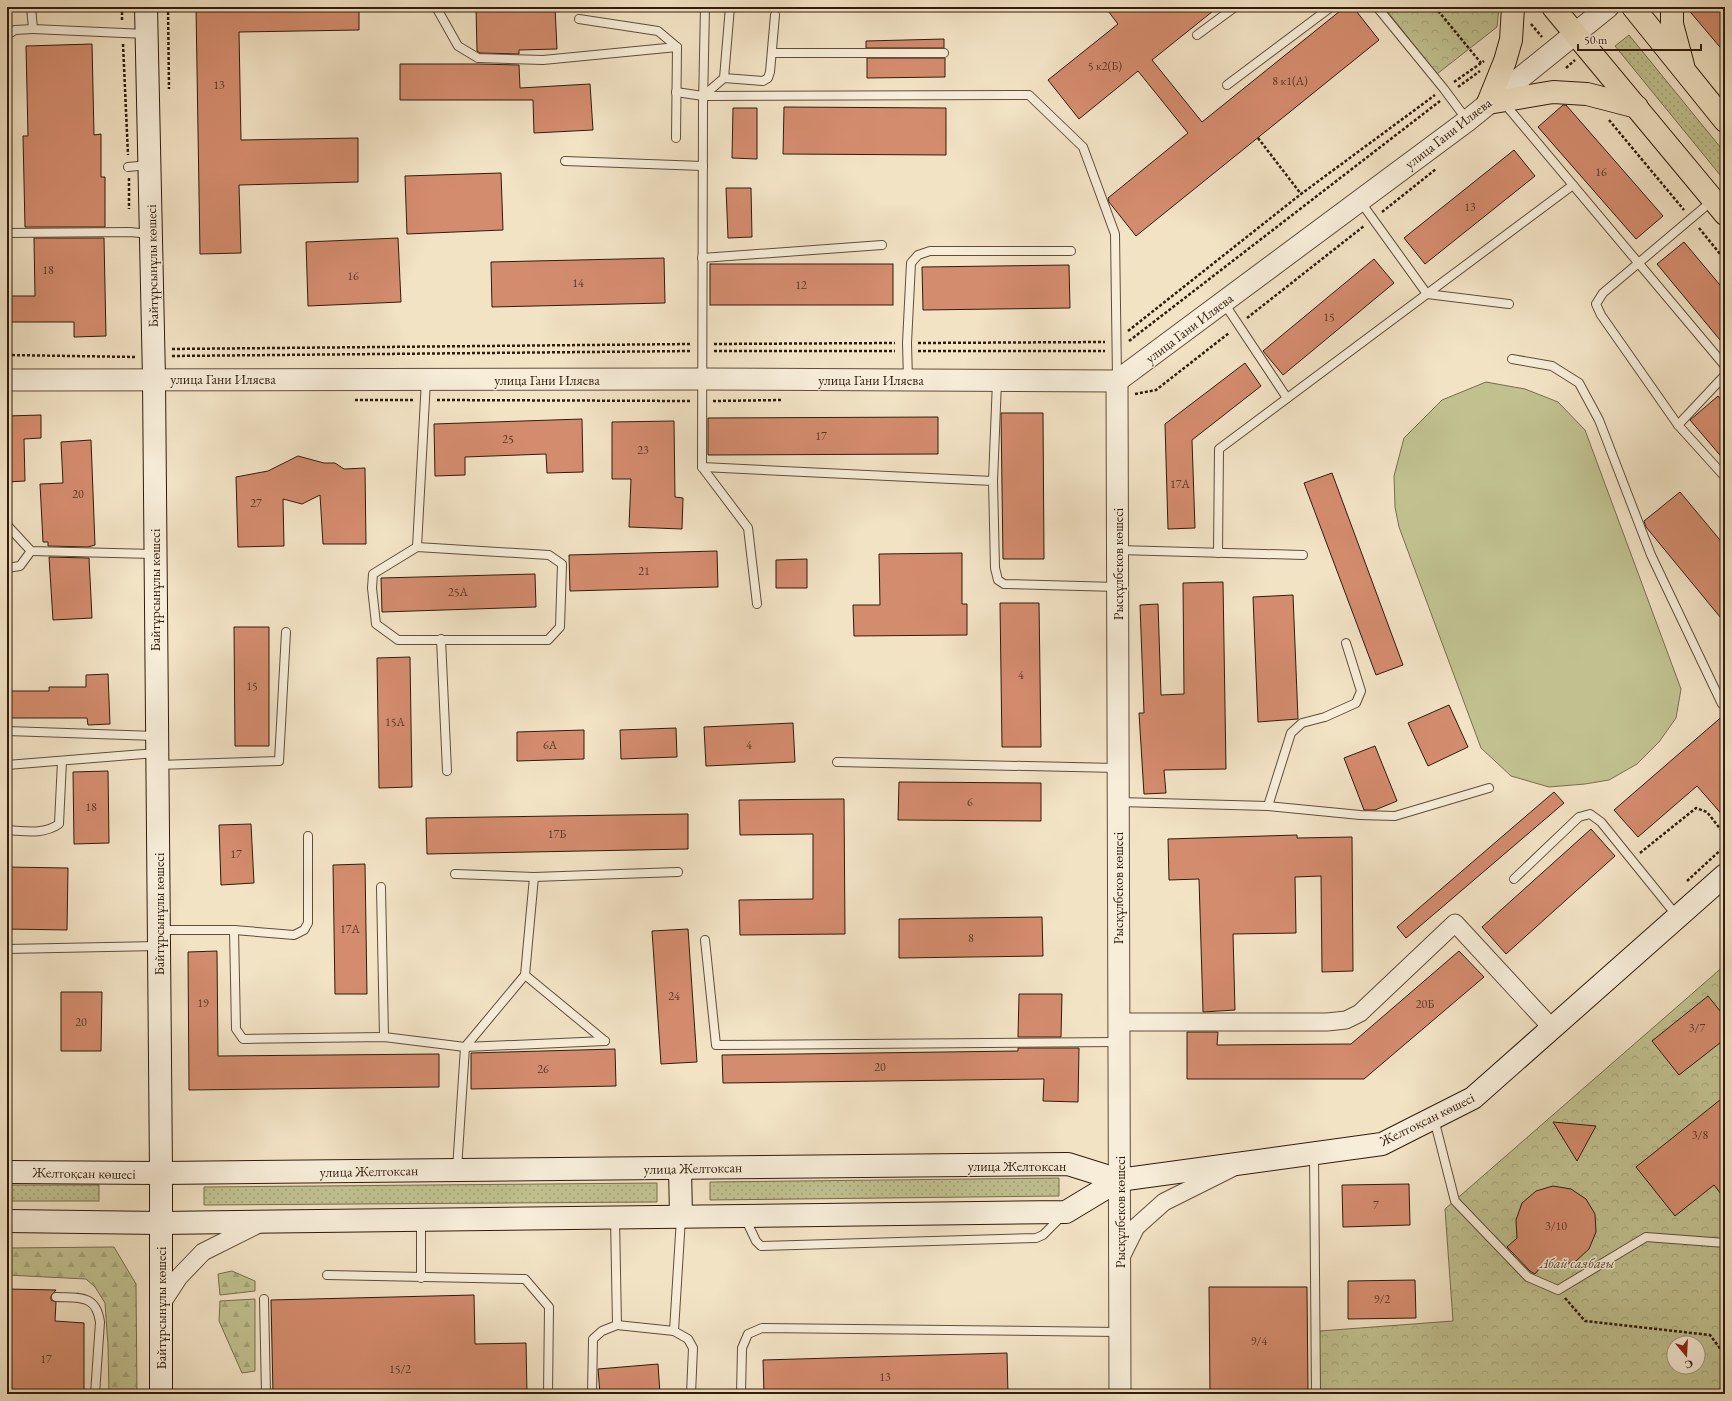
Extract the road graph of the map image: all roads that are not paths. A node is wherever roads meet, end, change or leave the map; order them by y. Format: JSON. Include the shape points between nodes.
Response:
{"nodes":[{"id":1,"x":31,"y":7,"type":"edge"},
{"id":2,"x":146,"y":7,"type":"edge"},
{"id":3,"x":436,"y":7,"type":"edge"},
{"id":4,"x":705,"y":7,"type":"edge"},
{"id":5,"x":730,"y":7,"type":"edge"},
{"id":6,"x":1234,"y":7,"type":"edge"},
{"id":7,"x":1330,"y":7,"type":"edge"},
{"id":8,"x":1377,"y":7,"type":"edge"},
{"id":9,"x":1513,"y":7,"type":"edge"},
{"id":10,"x":1608,"y":7,"type":"edge"},
{"id":11,"x":1632,"y":7,"type":"edge"},
{"id":12,"x":1672,"y":7,"type":"edge"},
{"id":13,"x":1545,"y":14,"type":"edge"},
{"id":14,"x":775,"y":15,"type":"dead end"},
{"id":15,"x":579,"y":19,"type":"dead end"},
{"id":16,"x":33,"y":29,"type":"junction"},
{"id":17,"x":146,"y":34,"type":"junction"},
{"id":18,"x":1576,"y":34,"type":"junction"},
{"id":19,"x":7,"y":35,"type":"edge"},
{"id":20,"x":1197,"y":35,"type":"dead end"},
{"id":21,"x":677,"y":47,"type":"junction"},
{"id":22,"x":772,"y":53,"type":"junction"},
{"id":23,"x":944,"y":53,"type":"dead end"},
{"id":24,"x":1685,"y":72,"type":"junction"},
{"id":25,"x":724,"y":78,"type":"junction"},
{"id":26,"x":1226,"y":85,"type":"dead end"},
{"id":27,"x":676,"y":92,"type":"junction"},
{"id":28,"x":704,"y":96,"type":"junction"},
{"id":29,"x":1495,"y":102,"type":"junction"},
{"id":30,"x":1637,"y":107,"type":"junction"},
{"id":31,"x":1467,"y":120,"type":"junction"},
{"id":32,"x":1725,"y":121,"type":"edge"},
{"id":33,"x":676,"y":138,"type":"dead end"},
{"id":34,"x":565,"y":161,"type":"dead end"},
{"id":35,"x":150,"y":165,"type":"junction"},
{"id":36,"x":703,"y":166,"type":"junction"},
{"id":37,"x":128,"y":167,"type":"road end"},
{"id":38,"x":1573,"y":185,"type":"junction"},
{"id":39,"x":1358,"y":198,"type":"junction"},
{"id":40,"x":1719,"y":207,"type":"edge"},
{"id":41,"x":140,"y":233,"type":"junction"},
{"id":42,"x":7,"y":234,"type":"edge"},
{"id":43,"x":882,"y":244,"type":"dead end"},
{"id":44,"x":1071,"y":251,"type":"dead end"},
{"id":45,"x":702,"y":258,"type":"junction"},
{"id":46,"x":1638,"y":263,"type":"junction"},
{"id":47,"x":1427,"y":294,"type":"junction"},
{"id":48,"x":1223,"y":302,"type":"junction"},
{"id":49,"x":1509,"y":304,"type":"dead end"},
{"id":50,"x":1512,"y":359,"type":"dead end"},
{"id":51,"x":1725,"y":366,"type":"edge"},
{"id":52,"x":1725,"y":375,"type":"edge"},
{"id":53,"x":154,"y":379,"type":"junction"},
{"id":54,"x":702,"y":379,"type":"junction"},
{"id":55,"x":7,"y":380,"type":"edge"},
{"id":56,"x":426,"y":380,"type":"junction"},
{"id":57,"x":908,"y":381,"type":"junction"},
{"id":58,"x":997,"y":381,"type":"junction"},
{"id":59,"x":1117,"y":381,"type":"junction"},
{"id":60,"x":1287,"y":398,"type":"junction"},
{"id":61,"x":1678,"y":425,"type":"junction"},
{"id":62,"x":702,"y":467,"type":"junction"},
{"id":63,"x":1725,"y":477,"type":"edge"},
{"id":64,"x":993,"y":481,"type":"junction"},
{"id":65,"x":7,"y":525,"type":"edge"},
{"id":66,"x":417,"y":547,"type":"junction"},
{"id":67,"x":1118,"y":550,"type":"junction"},
{"id":68,"x":31,"y":551,"type":"junction"},
{"id":69,"x":1218,"y":553,"type":"junction"},
{"id":70,"x":155,"y":554,"type":"junction"},
{"id":71,"x":1303,"y":555,"type":"dead end"},
{"id":72,"x":7,"y":568,"type":"edge"},
{"id":73,"x":1118,"y":587,"type":"junction"},
{"id":74,"x":757,"y":604,"type":"dead end"},
{"id":75,"x":286,"y":632,"type":"dead end"},
{"id":76,"x":441,"y":639,"type":"junction"},
{"id":77,"x":1346,"y":644,"type":"dead end"},
{"id":78,"x":1724,"y":704,"type":"edge"},
{"id":79,"x":7,"y":732,"type":"edge"},
{"id":80,"x":157,"y":751,"type":"junction"},
{"id":81,"x":62,"y":761,"type":"junction"},
{"id":82,"x":836,"y":762,"type":"dead end"},
{"id":83,"x":7,"y":765,"type":"edge"},
{"id":84,"x":1118,"y":768,"type":"junction"},
{"id":85,"x":446,"y":771,"type":"dead end"},
{"id":86,"x":1489,"y":788,"type":"dead end"},
{"id":87,"x":1118,"y":802,"type":"junction"},
{"id":88,"x":1268,"y":806,"type":"junction"},
{"id":89,"x":7,"y":830,"type":"edge"},
{"id":90,"x":308,"y":836,"type":"dead end"},
{"id":91,"x":678,"y":872,"type":"dead end"},
{"id":92,"x":455,"y":874,"type":"dead end"},
{"id":93,"x":1725,"y":875,"type":"edge"},
{"id":94,"x":534,"y":877,"type":"junction"},
{"id":95,"x":1514,"y":879,"type":"dead end"},
{"id":96,"x":381,"y":887,"type":"dead end"},
{"id":97,"x":1671,"y":909,"type":"junction"},
{"id":98,"x":234,"y":930,"type":"junction"},
{"id":99,"x":159,"y":938,"type":"junction"},
{"id":100,"x":705,"y":940,"type":"dead end"},
{"id":101,"x":7,"y":949,"type":"edge"},
{"id":102,"x":525,"y":975,"type":"junction"},
{"id":103,"x":1119,"y":1022,"type":"junction"},
{"id":104,"x":1552,"y":1028,"type":"junction"},
{"id":105,"x":384,"y":1037,"type":"junction"},
{"id":106,"x":1119,"y":1042,"type":"junction"},
{"id":107,"x":465,"y":1047,"type":"junction"},
{"id":108,"x":1434,"y":1118,"type":"junction"},
{"id":109,"x":1314,"y":1153,"type":"junction"},
{"id":110,"x":1240,"y":1164,"type":"junction"},
{"id":111,"x":680,"y":1168,"type":"junction"},
{"id":112,"x":457,"y":1170,"type":"junction"},
{"id":113,"x":7,"y":1172,"type":"edge"},
{"id":114,"x":161,"y":1174,"type":"junction"},
{"id":115,"x":1119,"y":1180,"type":"junction"},
{"id":116,"x":1066,"y":1212,"type":"junction"},
{"id":117,"x":681,"y":1216,"type":"junction"},
{"id":118,"x":743,"y":1216,"type":"junction"},
{"id":119,"x":615,"y":1217,"type":"junction"},
{"id":120,"x":421,"y":1220,"type":"junction"},
{"id":121,"x":7,"y":1221,"type":"edge"},
{"id":122,"x":265,"y":1221,"type":"junction"},
{"id":123,"x":160,"y":1223,"type":"junction"},
{"id":124,"x":1725,"y":1243,"type":"edge"},
{"id":125,"x":1120,"y":1259,"type":"junction"},
{"id":126,"x":327,"y":1275,"type":"dead end"},
{"id":127,"x":421,"y":1278,"type":"junction"},
{"id":128,"x":56,"y":1297,"type":"dead end"},
{"id":129,"x":264,"y":1299,"type":"dead end"},
{"id":130,"x":160,"y":1306,"type":"junction"},
{"id":131,"x":617,"y":1325,"type":"junction"},
{"id":132,"x":674,"y":1331,"type":"junction"},
{"id":133,"x":1120,"y":1332,"type":"junction"},
{"id":134,"x":95,"y":1394,"type":"edge"},
{"id":135,"x":161,"y":1394,"type":"edge"},
{"id":136,"x":266,"y":1394,"type":"edge"},
{"id":137,"x":548,"y":1394,"type":"edge"},
{"id":138,"x":592,"y":1394,"type":"edge"},
{"id":139,"x":691,"y":1394,"type":"edge"},
{"id":140,"x":741,"y":1394,"type":"edge"},
{"id":141,"x":1120,"y":1394,"type":"edge"},
{"id":142,"x":1316,"y":1394,"type":"edge"}],
"edges":[{"from":1,"to":16,"type":"lane"},
{"from":2,"to":17,"type":"main road","name":"Байтұрсынұлы көшесі"},
{"from":3,"to":21,"type":"lane","via":[[458,46],[478,58],[543,60]]},
{"from":4,"to":28,"type":"lane"},
{"from":5,"to":25,"type":"lane"},
{"from":6,"to":20,"type":"lane"},
{"from":7,"to":26,"type":"lane"},
{"from":8,"to":31,"type":"lane"},
{"from":9,"to":29,"type":"main road","via":[[1511,40]]},
{"from":10,"to":18,"type":"street","name":"улица Гани Иляева"},
{"from":11,"to":24,"type":"main road"},
{"from":12,"to":24,"type":"main road","via":[[1672,24]]},
{"from":13,"to":18,"type":"main road"},
{"from":14,"to":22,"type":"lane"},
{"from":15,"to":21,"type":"lane","via":[[658,31]]},
{"from":16,"to":17,"type":"lane"},
{"from":16,"to":19,"type":"lane","via":[[15,30]]},
{"from":17,"to":35,"type":"main road","name":"Байтұрсынұлы көшесі"},
{"from":18,"to":29,"type":"street","name":"улица Гани Иляева"},
{"from":18,"to":30,"type":"main road"},
{"from":21,"to":27,"type":"lane"},
{"from":22,"to":23,"type":"lane"},
{"from":22,"to":25,"type":"lane","via":[[770,72],[768,78],[763,81]]},
{"from":24,"to":32,"type":"main road"},
{"from":25,"to":28,"type":"lane"},
{"from":27,"to":28,"type":"lane"},
{"from":27,"to":33,"type":"lane"},
{"from":28,"to":36,"type":"lane"},
{"from":28,"to":59,"type":"lane","via":[[1029,95],[1083,147],[1115,234]]},
{"from":29,"to":30,"type":"main road","via":[[1552,92],[1588,94]]},
{"from":29,"to":31,"type":"street","name":"улица Гани Иляева"},
{"from":29,"to":38,"type":"lane"},
{"from":30,"to":40,"type":"main road"},
{"from":31,"to":39,"type":"street","name":"улица Гани Иляева"},
{"from":34,"to":36,"type":"lane"},
{"from":35,"to":37,"type":"lane"},
{"from":35,"to":41,"type":"main road","name":"Байтұрсынұлы көшесі"},
{"from":36,"to":45,"type":"lane"},
{"from":38,"to":46,"type":"lane"},
{"from":38,"to":47,"type":"lane"},
{"from":39,"to":47,"type":"lane"},
{"from":39,"to":48,"type":"street","name":"улица Гани Иляева"},
{"from":40,"to":46,"type":"lane","via":[[1691,218]]},
{"from":41,"to":42,"type":"lane"},
{"from":41,"to":53,"type":"main road","name":"Байтұрсынұлы көшесі"},
{"from":43,"to":45,"type":"lane"},
{"from":44,"to":57,"type":"lane","via":[[930,251],[918,255],[911,263]]},
{"from":45,"to":54,"type":"lane"},
{"from":46,"to":51,"type":"lane"},
{"from":46,"to":61,"type":"lane","via":[[1603,293],[1596,304],[1601,315]]},
{"from":47,"to":49,"type":"lane"},
{"from":47,"to":60,"type":"lane"},
{"from":48,"to":59,"type":"street","name":"улица Гани Иляева"},
{"from":48,"to":60,"type":"lane"},
{"from":50,"to":78,"type":"lane","via":[[1552,366],[1579,383],[1599,420],[1651,555]]},
{"from":52,"to":61,"type":"lane"},
{"from":53,"to":55,"type":"street","name":"улица Гани Иляева"},
{"from":53,"to":56,"type":"street","name":"улица Гани Иляева"},
{"from":53,"to":70,"type":"main road","name":"Байтұрсынұлы көшесі"},
{"from":54,"to":56,"type":"street","name":"улица Гани Иляева"},
{"from":54,"to":57,"type":"street","name":"улица Гани Иляева"},
{"from":54,"to":62,"type":"lane"},
{"from":56,"to":66,"type":"lane"},
{"from":57,"to":58,"type":"street","name":"улица Гани Иляева"},
{"from":58,"to":59,"type":"street","name":"улица Гани Иляева"},
{"from":58,"to":64,"type":"lane"},
{"from":59,"to":67,"type":"street","name":"Рысқұлбеков көшесі"},
{"from":60,"to":69,"type":"lane","via":[[1220,448]]},
{"from":61,"to":63,"type":"lane"},
{"from":62,"to":64,"type":"lane"},
{"from":62,"to":74,"type":"lane","via":[[748,528]]},
{"from":64,"to":73,"type":"lane","via":[[995,568],[998,580],[1004,584]]},
{"from":65,"to":68,"type":"lane"},
{"from":66,"to":76,"type":"lane","via":[[373,574],[376,624],[398,640]]},
{"from":66,"to":76,"type":"lane","via":[[549,555],[562,564],[560,626],[548,640]]},
{"from":67,"to":69,"type":"lane"},
{"from":67,"to":73,"type":"street","name":"Рысқұлбеков көшесі"},
{"from":68,"to":70,"type":"lane"},
{"from":68,"to":72,"type":"lane","via":[[20,566]]},
{"from":69,"to":71,"type":"lane"},
{"from":70,"to":80,"type":"main road","name":"Байтұрсынұлы көшесі"},
{"from":73,"to":84,"type":"street","name":"Рысқұлбеков көшесі"},
{"from":75,"to":80,"type":"lane","via":[[279,761]]},
{"from":76,"to":85,"type":"lane"},
{"from":77,"to":88,"type":"lane","via":[[1361,690],[1356,703],[1324,717],[1302,723],[1291,733]]},
{"from":79,"to":80,"type":"lane"},
{"from":80,"to":81,"type":"lane"},
{"from":80,"to":99,"type":"main road","name":"Байтұрсынұлы көшесі"},
{"from":81,"to":83,"type":"lane"},
{"from":81,"to":89,"type":"lane","via":[[58,824],[40,832]]},
{"from":82,"to":84,"type":"lane"},
{"from":84,"to":87,"type":"street","name":"Рысқұлбеков көшесі"},
{"from":86,"to":88,"type":"lane","via":[[1395,816]]},
{"from":87,"to":88,"type":"lane"},
{"from":87,"to":103,"type":"street","name":"Рысқұлбеков көшесі"},
{"from":90,"to":98,"type":"lane","via":[[308,923],[304,930],[294,935]]},
{"from":91,"to":94,"type":"lane"},
{"from":92,"to":94,"type":"lane"},
{"from":93,"to":97,"type":"main road","name":"Желтоқсан көшесі"},
{"from":94,"to":102,"type":"lane"},
{"from":95,"to":97,"type":"lane","via":[[1579,817],[1590,814],[1602,822]]},
{"from":96,"to":105,"type":"lane"},
{"from":97,"to":104,"type":"main road","name":"Желтоқсан көшесі"},
{"from":98,"to":99,"type":"lane"},
{"from":98,"to":105,"type":"lane","via":[[236,1029],[243,1039]]},
{"from":99,"to":101,"type":"lane"},
{"from":99,"to":114,"type":"main road","name":"Байтұрсынұлы көшесі"},
{"from":100,"to":106,"type":"lane","via":[[716,1045]]},
{"from":102,"to":107,"type":"lane"},
{"from":102,"to":107,"type":"lane","via":[[605,1041]]},
{"from":103,"to":104,"type":"street","via":[[1346,1020],[1360,1013],[1455,923]]},
{"from":103,"to":106,"type":"street","name":"Рысқұлбеков көшесі"},
{"from":104,"to":108,"type":"main road","name":"Желтоқсан көшесі","via":[[1473,1098]]},
{"from":105,"to":107,"type":"lane"},
{"from":106,"to":115,"type":"street","name":"Рысқұлбеков көшесі"},
{"from":107,"to":112,"type":"lane"},
{"from":108,"to":109,"type":"main road","name":"Желтоқсан көшесі","via":[[1382,1144]]},
{"from":108,"to":124,"type":"lane","via":[[1455,1201],[1528,1277],[1558,1290],[1646,1238]]},
{"from":109,"to":110,"type":"main road","name":"Желтоқсан көшесі"},
{"from":109,"to":142,"type":"lane"},
{"from":110,"to":115,"type":"main road","name":"Желтоқсан көшесі"},
{"from":110,"to":125,"type":"street","via":[[1164,1202],[1136,1227]]},
{"from":111,"to":112,"type":"main road","name":"улица Желтоксан"},
{"from":111,"to":115,"type":"main road","name":"улица Желтоксан","via":[[1068,1164]]},
{"from":111,"to":117,"type":"main road"},
{"from":112,"to":114,"type":"main road","name":"улица Желтоксан"},
{"from":113,"to":114,"type":"main road","name":"Желтоқсан көшесі"},
{"from":114,"to":123,"type":"main road","name":"Байтұрсынұлы көшесі"},
{"from":115,"to":116,"type":"main road"},
{"from":115,"to":125,"type":"street","name":"Рысқұлбеков көшесі"},
{"from":116,"to":118,"type":"main road"},
{"from":116,"to":118,"type":"lane","via":[[1043,1235],[1036,1238],[761,1246]]},
{"from":117,"to":118,"type":"main road"},
{"from":117,"to":119,"type":"main road"},
{"from":117,"to":132,"type":"lane"},
{"from":119,"to":120,"type":"main road"},
{"from":119,"to":131,"type":"lane"},
{"from":120,"to":122,"type":"main road"},
{"from":120,"to":127,"type":"lane"},
{"from":121,"to":123,"type":"main road"},
{"from":122,"to":123,"type":"main road"},
{"from":122,"to":130,"type":"street","via":[[203,1252],[178,1277]]},
{"from":123,"to":130,"type":"main road","name":"Байтұрсынұлы көшесі"},
{"from":125,"to":133,"type":"street","name":"Рысқұлбеков көшесі"},
{"from":126,"to":127,"type":"lane"},
{"from":127,"to":137,"type":"lane","via":[[526,1280],[549,1306]]},
{"from":128,"to":134,"type":"lane","via":[[87,1299],[99,1312]]},
{"from":129,"to":136,"type":"lane"},
{"from":130,"to":135,"type":"main road","name":"Байтұрсынұлы көшесі"},
{"from":131,"to":132,"type":"lane"},
{"from":131,"to":138,"type":"lane","via":[[602,1330],[593,1339]]},
{"from":132,"to":139,"type":"lane","via":[[688,1339],[693,1348]]},
{"from":133,"to":140,"type":"lane","via":[[762,1328],[748,1334],[742,1348]]},
{"from":133,"to":141,"type":"street","name":"Рысқұлбеков көшесі"}]}
